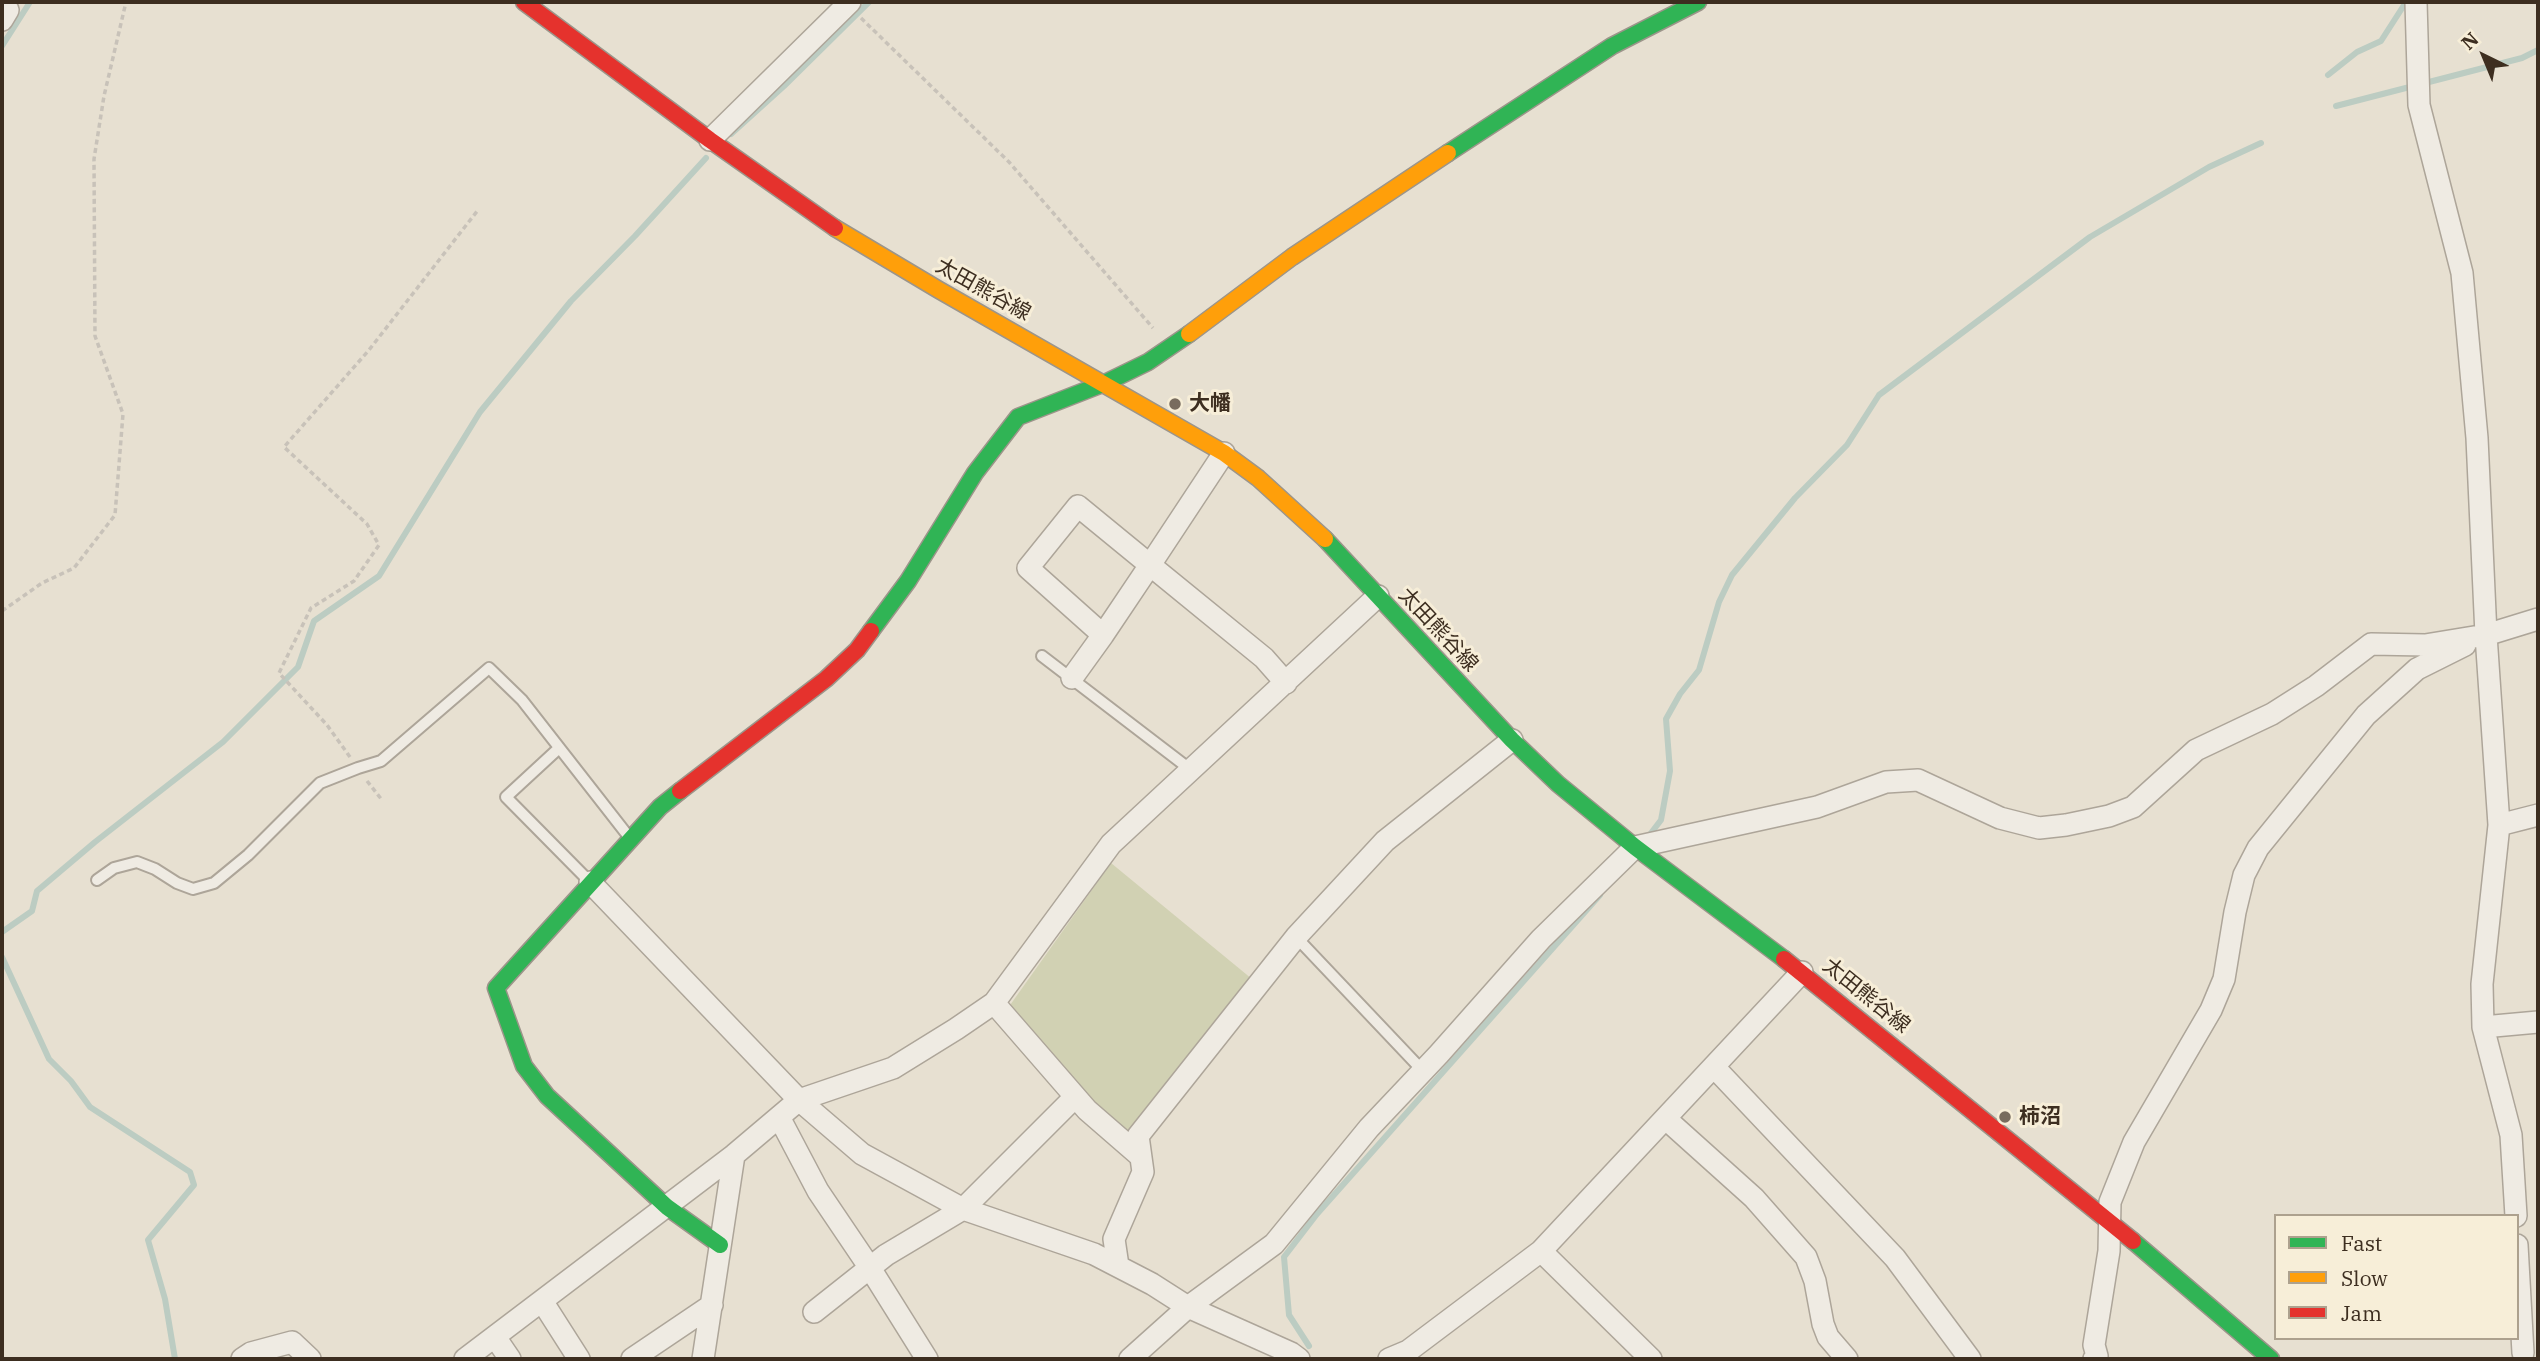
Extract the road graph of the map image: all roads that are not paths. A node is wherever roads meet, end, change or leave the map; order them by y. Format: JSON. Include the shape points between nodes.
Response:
{"nodes":[{"id":1,"x":524,"y":2,"type":"edge"},
{"id":2,"x":1698,"y":2,"type":"edge"},
{"id":3,"x":2419,"y":2,"type":"edge"},
{"id":4,"x":849,"y":3,"type":"edge"},
{"id":5,"x":2,"y":4,"type":"edge"},
{"id":6,"x":2,"y":20,"type":"edge"},
{"id":7,"x":710,"y":139,"type":"junction"},
{"id":8,"x":1105,"y":383,"type":"junction"},
{"id":9,"x":1224,"y":453,"type":"junction"},
{"id":10,"x":1150,"y":565,"type":"junction"},
{"id":11,"x":1378,"y":596,"type":"junction"},
{"id":12,"x":2538,"y":619,"type":"edge"},
{"id":13,"x":1103,"y":635,"type":"junction"},
{"id":14,"x":2486,"y":635,"type":"junction"},
{"id":15,"x":1042,"y":656,"type":"dead end"},
{"id":16,"x":1072,"y":678,"type":"junction"},
{"id":17,"x":1286,"y":683,"type":"junction"},
{"id":18,"x":1512,"y":740,"type":"junction"},
{"id":19,"x":558,"y":749,"type":"junction"},
{"id":20,"x":1191,"y":770,"type":"junction"},
{"id":21,"x":2538,"y":815,"type":"edge"},
{"id":22,"x":2499,"y":825,"type":"junction"},
{"id":23,"x":630,"y":839,"type":"junction"},
{"id":24,"x":1635,"y":848,"type":"junction"},
{"id":25,"x":97,"y":880,"type":"dead end"},
{"id":26,"x":590,"y":882,"type":"junction"},
{"id":27,"x":1296,"y":937,"type":"junction"},
{"id":28,"x":1802,"y":972,"type":"junction"},
{"id":29,"x":994,"y":1003,"type":"junction"},
{"id":30,"x":2538,"y":1022,"type":"edge"},
{"id":31,"x":2483,"y":1027,"type":"junction"},
{"id":32,"x":1714,"y":1067,"type":"junction"},
{"id":33,"x":1423,"y":1071,"type":"junction"},
{"id":34,"x":1075,"y":1097,"type":"junction"},
{"id":35,"x":799,"y":1100,"type":"junction"},
{"id":36,"x":779,"y":1117,"type":"junction"},
{"id":37,"x":1666,"y":1119,"type":"junction"},
{"id":38,"x":734,"y":1155,"type":"junction"},
{"id":39,"x":1140,"y":1156,"type":"junction"},
{"id":40,"x":667,"y":1207,"type":"junction"},
{"id":41,"x":963,"y":1209,"type":"junction"},
{"id":42,"x":2515,"y":1214,"type":"edge"},
{"id":43,"x":2110,"y":1222,"type":"junction"},
{"id":44,"x":720,"y":1245,"type":"junction"},
{"id":45,"x":1541,"y":1251,"type":"junction"},
{"id":46,"x":1118,"y":1266,"type":"junction"},
{"id":47,"x":870,"y":1268,"type":"junction"},
{"id":48,"x":2519,"y":1272,"type":"edge"},
{"id":49,"x":542,"y":1301,"type":"junction"},
{"id":50,"x":712,"y":1305,"type":"junction"},
{"id":51,"x":1188,"y":1307,"type":"junction"},
{"id":52,"x":814,"y":1312,"type":"dead end"},
{"id":53,"x":495,"y":1336,"type":"junction"},
{"id":54,"x":2525,"y":1352,"type":"edge"},
{"id":55,"x":2096,"y":1358,"type":"edge"},
{"id":56,"x":242,"y":1359,"type":"edge"},
{"id":57,"x":310,"y":1359,"type":"edge"},
{"id":58,"x":465,"y":1359,"type":"edge"},
{"id":59,"x":510,"y":1359,"type":"edge"},
{"id":60,"x":579,"y":1359,"type":"edge"},
{"id":61,"x":632,"y":1359,"type":"edge"},
{"id":62,"x":703,"y":1359,"type":"edge"},
{"id":63,"x":927,"y":1359,"type":"edge"},
{"id":64,"x":1130,"y":1359,"type":"edge"},
{"id":65,"x":1300,"y":1359,"type":"edge"},
{"id":66,"x":1389,"y":1359,"type":"edge"},
{"id":67,"x":1651,"y":1359,"type":"edge"},
{"id":68,"x":1847,"y":1359,"type":"edge"},
{"id":69,"x":1970,"y":1359,"type":"edge"},
{"id":70,"x":2271,"y":1359,"type":"edge"}],
"edges":[{"from":1,"to":7,"type":"main road","name":"太田熊谷線"},
{"from":2,"to":8,"type":"main road","via":[[1612,46],[1508,112],[1292,257],[1169,348]]},
{"from":3,"to":14,"type":"street","via":[[2419,105],[2462,273],[2477,438]]},
{"from":4,"to":7,"type":"street"},
{"from":5,"to":6,"type":"street","via":[[8,10]]},
{"from":7,"to":8,"type":"main road","name":"太田熊谷線","via":[[871,250]]},
{"from":8,"to":9,"type":"main road","name":"太田熊谷線"},
{"from":8,"to":23,"type":"main road","via":[[1018,416],[857,650],[660,807]]},
{"from":9,"to":10,"type":"street"},
{"from":9,"to":11,"type":"main road","name":"太田熊谷線","via":[[1288,503]]},
{"from":10,"to":13,"type":"street"},
{"from":10,"to":13,"type":"street","via":[[1078,506],[1028,568]]},
{"from":10,"to":17,"type":"street","via":[[1264,658]]},
{"from":11,"to":17,"type":"street"},
{"from":11,"to":18,"type":"main road","name":"太田熊谷線"},
{"from":12,"to":14,"type":"street"},
{"from":13,"to":16,"type":"street"},
{"from":14,"to":22,"type":"street"},
{"from":14,"to":24,"type":"street","via":[[2425,645],[2371,644],[2272,714],[2196,750],[2133,807],[2109,816],[2039,828],[2000,818],[1918,780],[1886,782],[1817,807]]},
{"from":14,"to":43,"type":"street","via":[[2417,669],[2366,715],[2259,848],[2244,875],[2224,979],[2211,1010],[2134,1142],[2110,1202]]},
{"from":15,"to":16,"type":"lane"},
{"from":16,"to":20,"type":"lane"},
{"from":17,"to":20,"type":"street"},
{"from":18,"to":24,"type":"main road","name":"太田熊谷線"},
{"from":18,"to":27,"type":"street","via":[[1385,841]]},
{"from":19,"to":23,"type":"lane"},
{"from":19,"to":25,"type":"lane","via":[[522,700],[489,668],[380,761],[320,783],[214,883],[192,889],[137,862],[114,868]]},
{"from":19,"to":26,"type":"lane","via":[[506,797]]},
{"from":20,"to":29,"type":"street","via":[[1111,844]]},
{"from":21,"to":22,"type":"street"},
{"from":22,"to":31,"type":"street","via":[[2482,985]]},
{"from":23,"to":26,"type":"main road"},
{"from":24,"to":28,"type":"main road","name":"太田熊谷線"},
{"from":24,"to":33,"type":"street","via":[[1541,939]]},
{"from":26,"to":35,"type":"street"},
{"from":26,"to":40,"type":"main road","via":[[496,988],[524,1066],[547,1096]]},
{"from":27,"to":33,"type":"lane"},
{"from":27,"to":39,"type":"street","via":[[1138,1136]]},
{"from":28,"to":32,"type":"street"},
{"from":28,"to":43,"type":"main road","name":"太田熊谷線"},
{"from":29,"to":34,"type":"street"},
{"from":29,"to":35,"type":"street","via":[[893,1068]]},
{"from":30,"to":31,"type":"street"},
{"from":31,"to":42,"type":"street","via":[[2511,1135]]},
{"from":32,"to":37,"type":"street"},
{"from":32,"to":69,"type":"street","via":[[1895,1258]]},
{"from":33,"to":51,"type":"street","via":[[1369,1128],[1274,1244]]},
{"from":34,"to":39,"type":"street"},
{"from":34,"to":41,"type":"street"},
{"from":35,"to":36,"type":"street"},
{"from":35,"to":41,"type":"street","via":[[862,1154]]},
{"from":36,"to":38,"type":"street"},
{"from":36,"to":47,"type":"street","via":[[818,1191]]},
{"from":37,"to":45,"type":"street"},
{"from":37,"to":68,"type":"street","via":[[1754,1198],[1806,1257],[1828,1337]]},
{"from":38,"to":40,"type":"street"},
{"from":38,"to":44,"type":"street"},
{"from":39,"to":46,"type":"street","via":[[1143,1172],[1114,1239]]},
{"from":40,"to":44,"type":"main road"},
{"from":40,"to":49,"type":"street"},
{"from":41,"to":46,"type":"street"},
{"from":41,"to":47,"type":"street"},
{"from":43,"to":55,"type":"street"},
{"from":43,"to":70,"type":"main road","name":"太田熊谷線"},
{"from":44,"to":50,"type":"street"},
{"from":45,"to":66,"type":"street","via":[[1408,1351]]},
{"from":45,"to":67,"type":"street"},
{"from":46,"to":51,"type":"street"},
{"from":47,"to":52,"type":"street"},
{"from":47,"to":63,"type":"street"},
{"from":48,"to":54,"type":"street"},
{"from":49,"to":53,"type":"street"},
{"from":49,"to":60,"type":"street"},
{"from":50,"to":61,"type":"street"},
{"from":50,"to":62,"type":"street"},
{"from":51,"to":64,"type":"street"},
{"from":51,"to":65,"type":"street"},
{"from":53,"to":58,"type":"street"},
{"from":53,"to":59,"type":"street"},
{"from":56,"to":57,"type":"street","via":[[292,1342]]}]}
